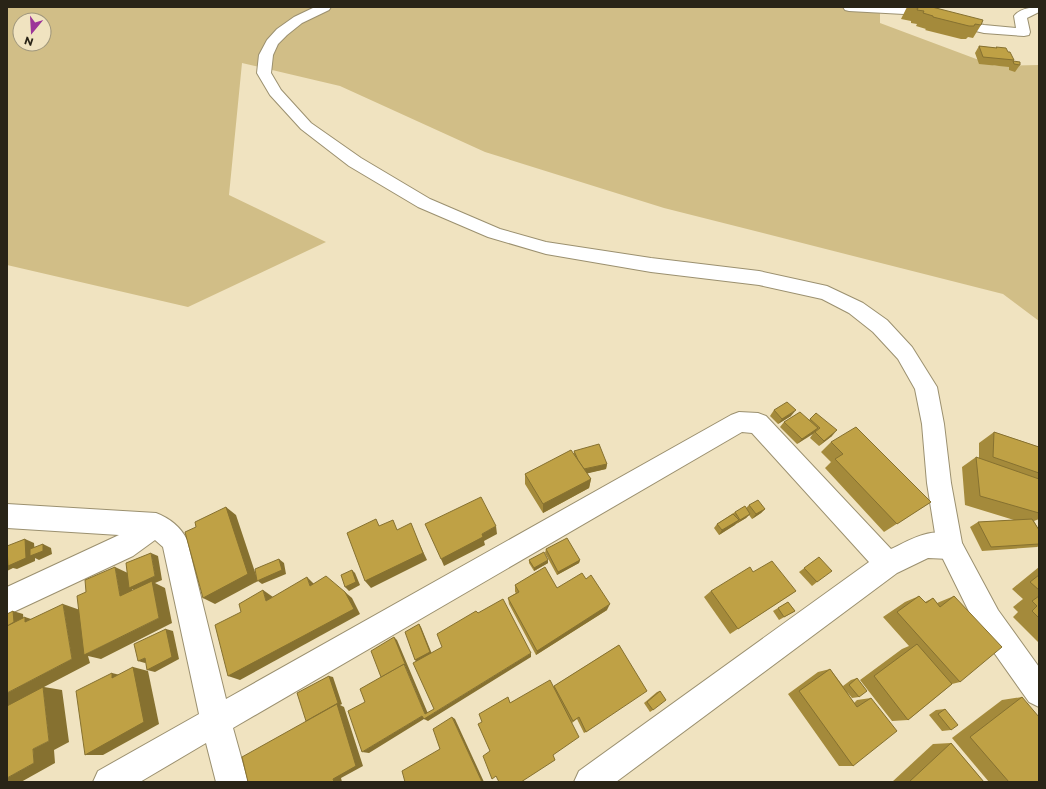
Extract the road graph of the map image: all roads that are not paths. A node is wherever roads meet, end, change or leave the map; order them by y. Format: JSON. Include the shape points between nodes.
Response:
{"nodes":[{"id":1,"x":325,"y":7,"type":"edge"},
{"id":2,"x":849,"y":7,"type":"edge"},
{"id":3,"x":1039,"y":8,"type":"edge"},
{"id":4,"x":7,"y":516,"type":"edge"},
{"id":5,"x":156,"y":525,"type":"junction"},
{"id":6,"x":950,"y":546,"type":"junction"},
{"id":7,"x":888,"y":564,"type":"junction"},
{"id":8,"x":7,"y":601,"type":"edge"},
{"id":9,"x":1039,"y":692,"type":"edge"},
{"id":10,"x":216,"y":721,"type":"junction"},
{"id":11,"x":109,"y":782,"type":"edge"},
{"id":12,"x":232,"y":782,"type":"edge"},
{"id":13,"x":590,"y":782,"type":"edge"}],
"edges":[{"from":1,"to":6,"type":"street","via":[[298,20],[282,32],[266,55],[264,73],[275,92],[306,126],[356,162],[424,203],[494,233],[546,248],[651,265],[759,278],[827,293],[856,308],[880,326],[905,353],[926,387]]},
{"from":2,"to":3,"type":"street","via":[[904,10],[984,29],[1024,32],[1020,16]]},
{"from":4,"to":5,"type":"street"},
{"from":5,"to":8,"type":"street","via":[[124,547]]},
{"from":5,"to":10,"type":"street","via":[[174,540]]},
{"from":6,"to":7,"type":"street","via":[[926,544]]},
{"from":6,"to":9,"type":"street","via":[[988,620]]},
{"from":7,"to":10,"type":"street","via":[[758,423],[739,422]]},
{"from":7,"to":13,"type":"street"},
{"from":10,"to":11,"type":"street"},
{"from":10,"to":12,"type":"street"}]}
